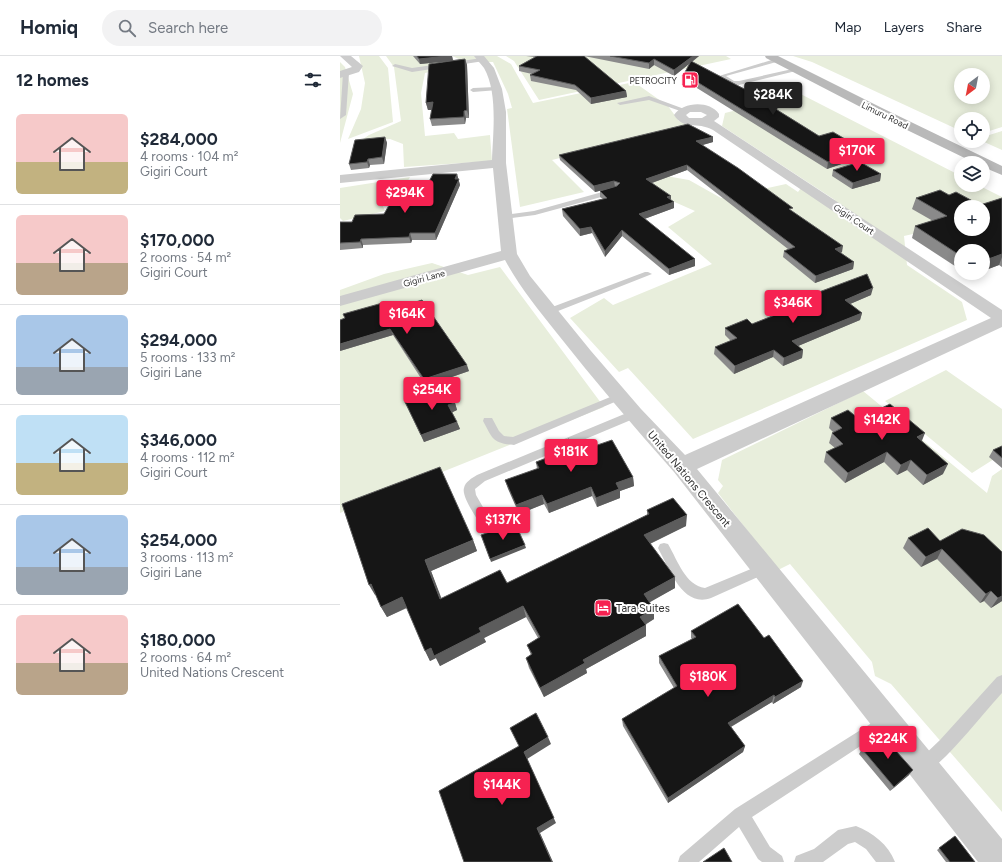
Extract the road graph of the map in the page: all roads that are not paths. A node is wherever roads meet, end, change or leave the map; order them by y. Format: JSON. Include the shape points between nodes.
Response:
{"nodes":[{"id":1,"x":345,"y":56,"type":"edge"},
{"id":2,"x":480,"y":58,"type":"edge"},
{"id":3,"x":774,"y":58,"type":"edge"},
{"id":4,"x":761,"y":65,"type":"junction"},
{"id":5,"x":395,"y":66,"type":"dead end"},
{"id":6,"x":797,"y":70,"type":"junction"},
{"id":7,"x":343,"y":74,"type":"edge"},
{"id":8,"x":778,"y":74,"type":"junction"},
{"id":9,"x":496,"y":89,"type":"junction"},
{"id":10,"x":473,"y":90,"type":"dead end"},
{"id":11,"x":342,"y":98,"type":"edge"},
{"id":12,"x":620,"y":103,"type":"edge"},
{"id":13,"x":684,"y":111,"type":"joint"},
{"id":14,"x":340,"y":117,"type":"edge"},
{"id":15,"x":499,"y":163,"type":"junction"},
{"id":16,"x":1002,"y":171,"type":"edge"},
{"id":17,"x":340,"y":178,"type":"edge"},
{"id":18,"x":616,"y":190,"type":"edge"},
{"id":19,"x":505,"y":217,"type":"junction"},
{"id":20,"x":509,"y":254,"type":"junction"},
{"id":21,"x":648,"y":274,"type":"dead end"},
{"id":22,"x":340,"y":301,"type":"edge"},
{"id":23,"x":550,"y":311,"type":"junction"},
{"id":24,"x":1002,"y":319,"type":"edge"},
{"id":25,"x":620,"y":396,"type":"junction"},
{"id":26,"x":634,"y":414,"type":"junction"},
{"id":27,"x":488,"y":421,"type":"dead end"},
{"id":28,"x":682,"y":466,"type":"junction"},
{"id":29,"x":489,"y":528,"type":"dead end"},
{"id":30,"x":664,"y":548,"type":"dead end"},
{"id":31,"x":763,"y":569,"type":"junction"},
{"id":32,"x":1002,"y":682,"type":"edge"},
{"id":33,"x":886,"y":721,"type":"junction"},
{"id":34,"x":923,"y":766,"type":"junction"},
{"id":35,"x":741,"y":815,"type":"junction"},
{"id":36,"x":686,"y":862,"type":"edge"},
{"id":37,"x":776,"y":862,"type":"edge"},
{"id":38,"x":802,"y":862,"type":"edge"},
{"id":39,"x":887,"y":862,"type":"edge"},
{"id":40,"x":999,"y":862,"type":"edge"}],
"edges":[{"from":1,"to":7,"type":"street","via":[[358,66],[355,70]]},
{"from":2,"to":5,"type":"lane","via":[[412,70]]},
{"from":2,"to":9,"type":"street","name":"United Nations Crescent","via":[[489,68]]},
{"from":3,"to":4,"type":"lane"},
{"from":3,"to":6,"type":"main road","name":"Limuru Road"},
{"from":4,"to":8,"type":"lane"},
{"from":4,"to":8,"type":"lane","via":[[722,76],[733,83],[739,83]]},
{"from":6,"to":8,"type":"lane"},
{"from":6,"to":16,"type":"main road","name":"Limuru Road"},
{"from":7,"to":11,"type":"lane"},
{"from":9,"to":10,"type":"lane"},
{"from":9,"to":15,"type":"street","name":"United Nations Crescent","via":[[500,112]]},
{"from":11,"to":14,"type":"lane","via":[[343,115]]},
{"from":12,"to":13,"type":"lane","via":[[649,98]]},
{"from":13,"to":24,"type":"street","name":"Gigiri Court","via":[[680,115],[685,120],[705,121],[736,140]]},
{"from":15,"to":17,"type":"street"},
{"from":15,"to":19,"type":"street","name":"United Nations Crescent"},
{"from":18,"to":19,"type":"lane","via":[[535,212]]},
{"from":19,"to":20,"type":"street","name":"United Nations Crescent"},
{"from":20,"to":22,"type":"street","name":"Gigiri Lane"},
{"from":20,"to":23,"type":"street","name":"United Nations Crescent","via":[[523,278]]},
{"from":21,"to":23,"type":"lane"},
{"from":23,"to":25,"type":"street","name":"United Nations Crescent"},
{"from":24,"to":28,"type":"street","name":"Gigiri Court"},
{"from":25,"to":26,"type":"street","name":"United Nations Crescent"},
{"from":25,"to":27,"type":"lane","via":[[514,441],[501,440]]},
{"from":26,"to":28,"type":"street","name":"United Nations Crescent"},
{"from":26,"to":29,"type":"lane","via":[[473,483],[469,489],[470,496]]},
{"from":28,"to":31,"type":"street","name":"United Nations Crescent"},
{"from":30,"to":31,"type":"lane","via":[[685,585],[694,592],[706,594]]},
{"from":31,"to":33,"type":"street","name":"United Nations Crescent"},
{"from":32,"to":34,"type":"lane"},
{"from":33,"to":34,"type":"street","name":"United Nations Crescent"},
{"from":33,"to":35,"type":"lane"},
{"from":34,"to":40,"type":"street","name":"United Nations Crescent"},
{"from":35,"to":36,"type":"lane"},
{"from":35,"to":37,"type":"lane","via":[[764,853]]},
{"from":38,"to":39,"type":"lane","via":[[820,855],[844,836],[856,834],[872,843]]}]}
